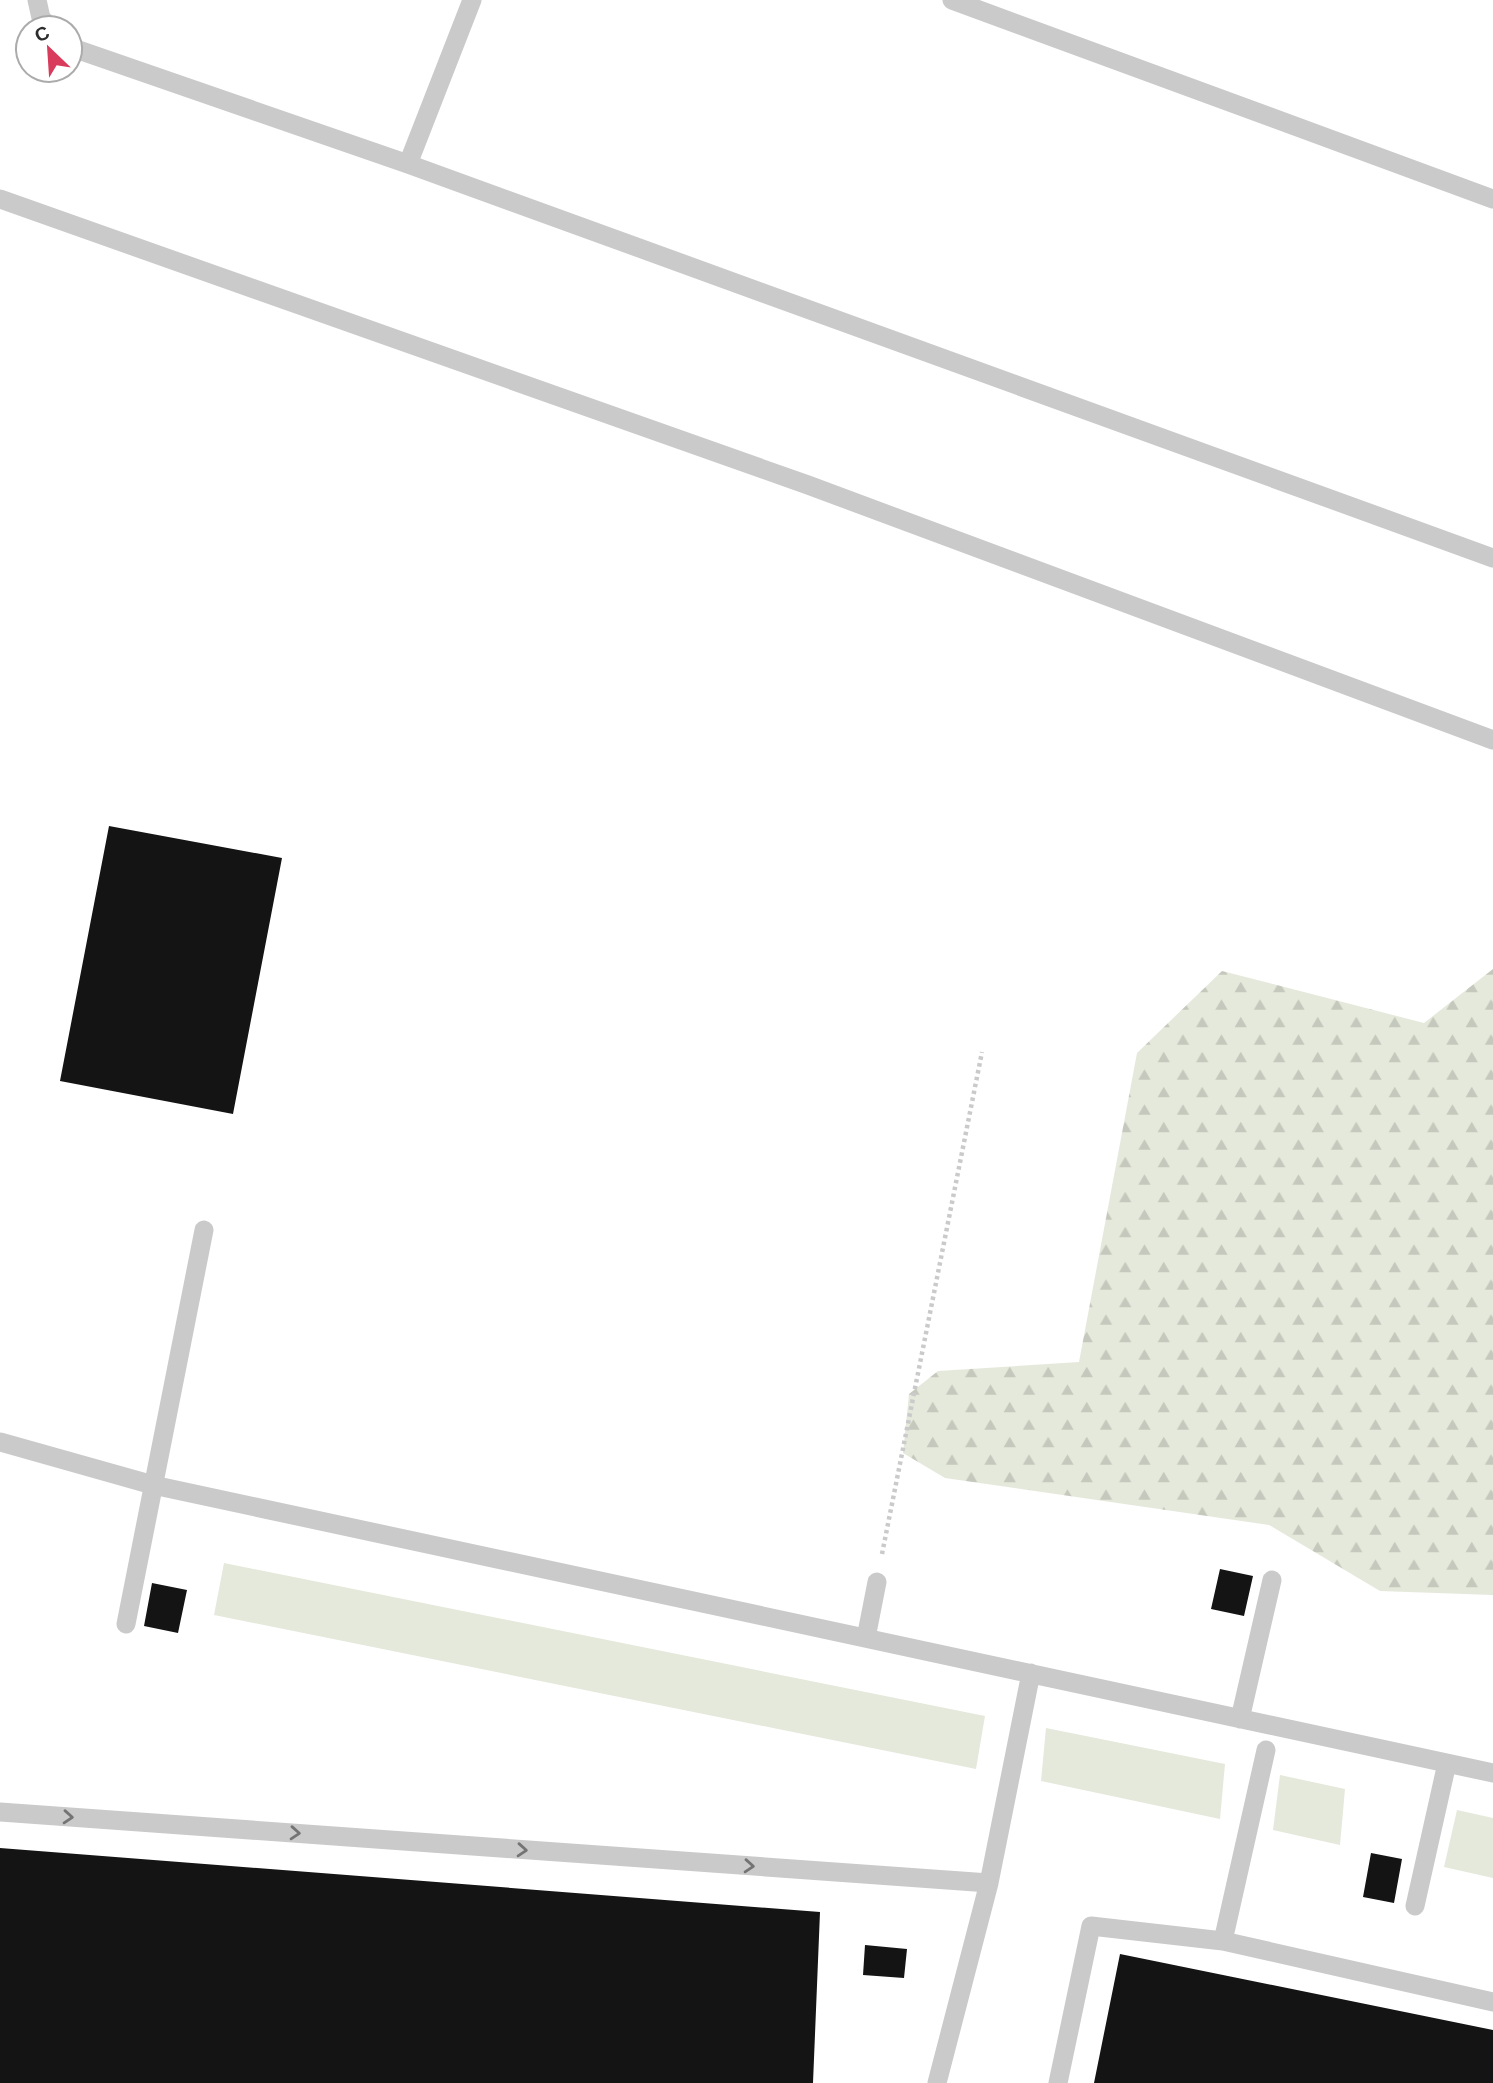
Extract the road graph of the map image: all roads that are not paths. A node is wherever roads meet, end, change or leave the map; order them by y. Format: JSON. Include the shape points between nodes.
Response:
{"nodes":[{"id":1,"x":472,"y":0,"type":"edge"},
{"id":2,"x":952,"y":0,"type":"edge"},
{"id":3,"x":84,"y":52,"type":"edge"},
{"id":4,"x":408,"y":164,"type":"junction"},
{"id":5,"x":1493,"y":198,"type":"edge"},
{"id":6,"x":0,"y":199,"type":"edge"},
{"id":7,"x":1493,"y":558,"type":"edge"},
{"id":8,"x":1493,"y":740,"type":"edge"},
{"id":9,"x":205,"y":1230,"type":"dead end"},
{"id":10,"x":0,"y":1442,"type":"edge"},
{"id":11,"x":153,"y":1485,"type":"junction"},
{"id":12,"x":1272,"y":1580,"type":"dead end"},
{"id":13,"x":877,"y":1582,"type":"road end"},
{"id":14,"x":126,"y":1624,"type":"dead end"},
{"id":15,"x":866,"y":1638,"type":"junction"},
{"id":16,"x":1031,"y":1673,"type":"junction"},
{"id":17,"x":1240,"y":1718,"type":"junction"},
{"id":18,"x":1266,"y":1750,"type":"dead end"},
{"id":19,"x":1447,"y":1763,"type":"junction"},
{"id":20,"x":1493,"y":1773,"type":"edge"},
{"id":21,"x":0,"y":1812,"type":"edge"},
{"id":22,"x":989,"y":1883,"type":"junction"},
{"id":23,"x":1415,"y":1906,"type":"dead end"},
{"id":24,"x":1223,"y":1941,"type":"junction"},
{"id":25,"x":1493,"y":2002,"type":"edge"},
{"id":26,"x":937,"y":2083,"type":"edge"},
{"id":27,"x":1058,"y":2083,"type":"edge"}],
"edges":[{"from":1,"to":4,"type":"lane"},
{"from":2,"to":5,"type":"lane"},
{"from":3,"to":4,"type":"lane"},
{"from":4,"to":7,"type":"lane"},
{"from":6,"to":8,"type":"lane","via":[[808,485]]},
{"from":9,"to":11,"type":"lane"},
{"from":10,"to":11,"type":"lane"},
{"from":11,"to":14,"type":"lane"},
{"from":11,"to":15,"type":"lane"},
{"from":12,"to":17,"type":"lane"},
{"from":13,"to":15,"type":"lane"},
{"from":15,"to":16,"type":"lane"},
{"from":16,"to":17,"type":"lane"},
{"from":16,"to":22,"type":"lane"},
{"from":17,"to":19,"type":"lane"},
{"from":18,"to":24,"type":"lane"},
{"from":19,"to":20,"type":"lane"},
{"from":19,"to":23,"type":"lane"},
{"from":21,"to":22,"type":"lane","one_way":true},
{"from":22,"to":26,"type":"lane"},
{"from":24,"to":25,"type":"lane"},
{"from":24,"to":27,"type":"lane","via":[[1091,1926]]}]}
